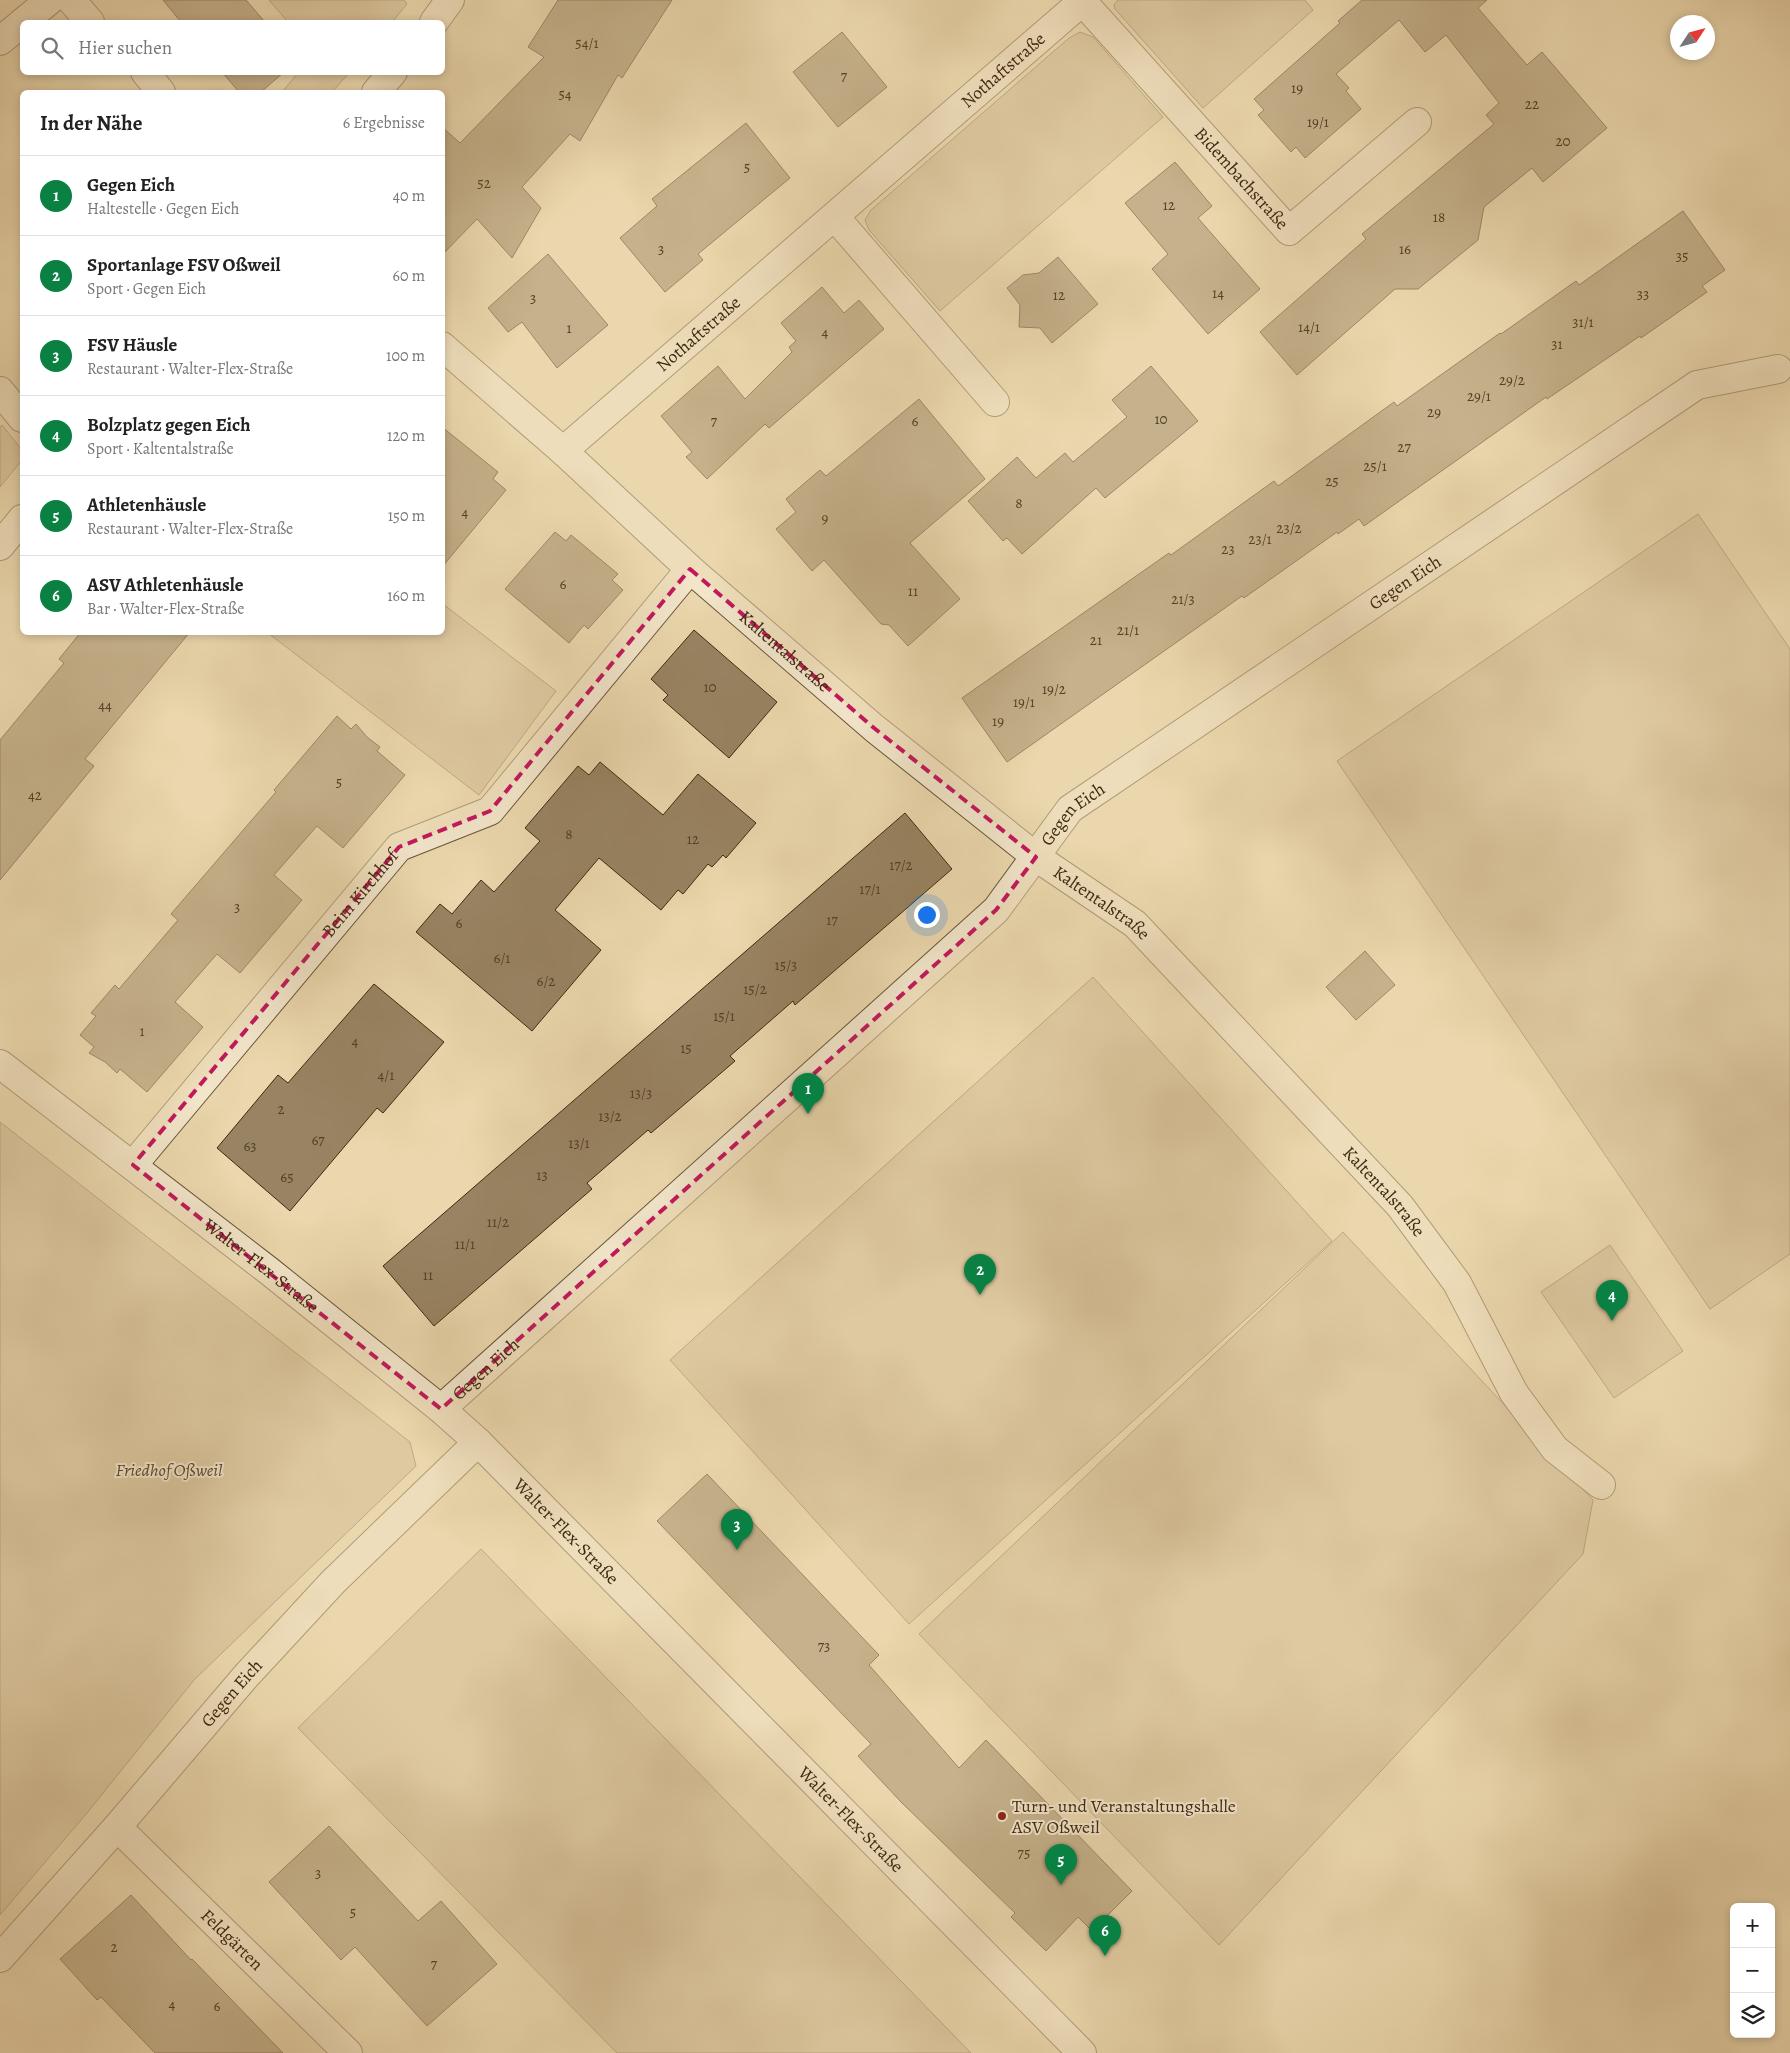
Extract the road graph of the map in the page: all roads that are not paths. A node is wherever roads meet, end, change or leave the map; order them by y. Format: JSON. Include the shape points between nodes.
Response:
{"nodes":[{"id":1,"x":50,"y":0,"type":"edge"},
{"id":2,"x":71,"y":0,"type":"edge"},
{"id":3,"x":450,"y":0,"type":"edge"},
{"id":4,"x":1083,"y":1,"type":"edge"},
{"id":5,"x":27,"y":20,"type":"edge"},
{"id":6,"x":88,"y":20,"type":"edge"},
{"id":7,"x":435,"y":20,"type":"edge"},
{"id":8,"x":20,"y":25,"type":"edge"},
{"id":9,"x":0,"y":41,"type":"edge"},
{"id":10,"x":147,"y":75,"type":"edge"},
{"id":11,"x":390,"y":75,"type":"edge"},
{"id":12,"x":159,"y":90,"type":"edge"},
{"id":13,"x":378,"y":90,"type":"edge"},
{"id":14,"x":1417,"y":122,"type":"dead end"},
{"id":15,"x":835,"y":217,"type":"junction"},
{"id":16,"x":445,"y":349,"type":"edge"},
{"id":17,"x":1778,"y":369,"type":"dead end"},
{"id":18,"x":0,"y":391,"type":"edge"},
{"id":19,"x":995,"y":402,"type":"dead end"},
{"id":20,"x":20,"y":416,"type":"edge"},
{"id":21,"x":563,"y":451,"type":"junction"},
{"id":22,"x":20,"y":521,"type":"edge"},
{"id":23,"x":0,"y":546,"type":"edge"},
{"id":24,"x":690,"y":569,"type":"junction"},
{"id":25,"x":1036,"y":857,"type":"junction"},
{"id":26,"x":0,"y":1064,"type":"edge"},
{"id":27,"x":133,"y":1165,"type":"junction"},
{"id":28,"x":441,"y":1409,"type":"junction"},
{"id":29,"x":478,"y":1442,"type":"junction"},
{"id":30,"x":1601,"y":1485,"type":"dead end"},
{"id":31,"x":117,"y":1827,"type":"junction"},
{"id":32,"x":0,"y":1958,"type":"edge"},
{"id":33,"x":348,"y":2053,"type":"edge"},
{"id":34,"x":1082,"y":2053,"type":"edge"}],
"edges":[{"from":1,"to":5,"type":"street"},
{"from":2,"to":6,"type":"street"},
{"from":3,"to":7,"type":"street"},
{"from":4,"to":14,"type":"street","name":"Bidembachstraße","via":[[1289,230]]},
{"from":4,"to":15,"type":"street","name":"Nothaftstraße"},
{"from":8,"to":9,"type":"street"},
{"from":10,"to":12,"type":"street"},
{"from":11,"to":13,"type":"street"},
{"from":15,"to":19,"type":"street"},
{"from":15,"to":21,"type":"street","name":"Nothaftstraße"},
{"from":16,"to":21,"type":"street","name":"Kaltentalstraße"},
{"from":17,"to":25,"type":"street","name":"Gegen Eich","via":[[1697,385],[1070,810]]},
{"from":18,"to":20,"type":"street"},
{"from":21,"to":24,"type":"street","name":"Kaltentalstraße"},
{"from":22,"to":23,"type":"street"},
{"from":24,"to":25,"type":"street","name":"Kaltentalstraße","via":[[874,728]]},
{"from":24,"to":27,"type":"street","name":"Beim Kirchhof","via":[[490,811],[399,847]]},
{"from":25,"to":28,"type":"street","name":"Gegen Eich","via":[[996,910]]},
{"from":25,"to":30,"type":"street","name":"Kaltentalstraße","via":[[1135,924],[1400,1206],[1457,1284],[1514,1394],[1555,1449]]},
{"from":26,"to":27,"type":"street","name":"Walter-Flex-Straße"},
{"from":27,"to":28,"type":"street","name":"Walter-Flex-Straße"},
{"from":28,"to":29,"type":"street","name":"Walter-Flex-Straße"},
{"from":29,"to":31,"type":"street","name":"Gegen Eich","via":[[333,1582],[246,1676]]},
{"from":29,"to":34,"type":"street","name":"Walter-Flex-Straße"},
{"from":31,"to":32,"type":"street","name":"Gegen Eich"},
{"from":31,"to":33,"type":"street","name":"Feldgärten"}]}
